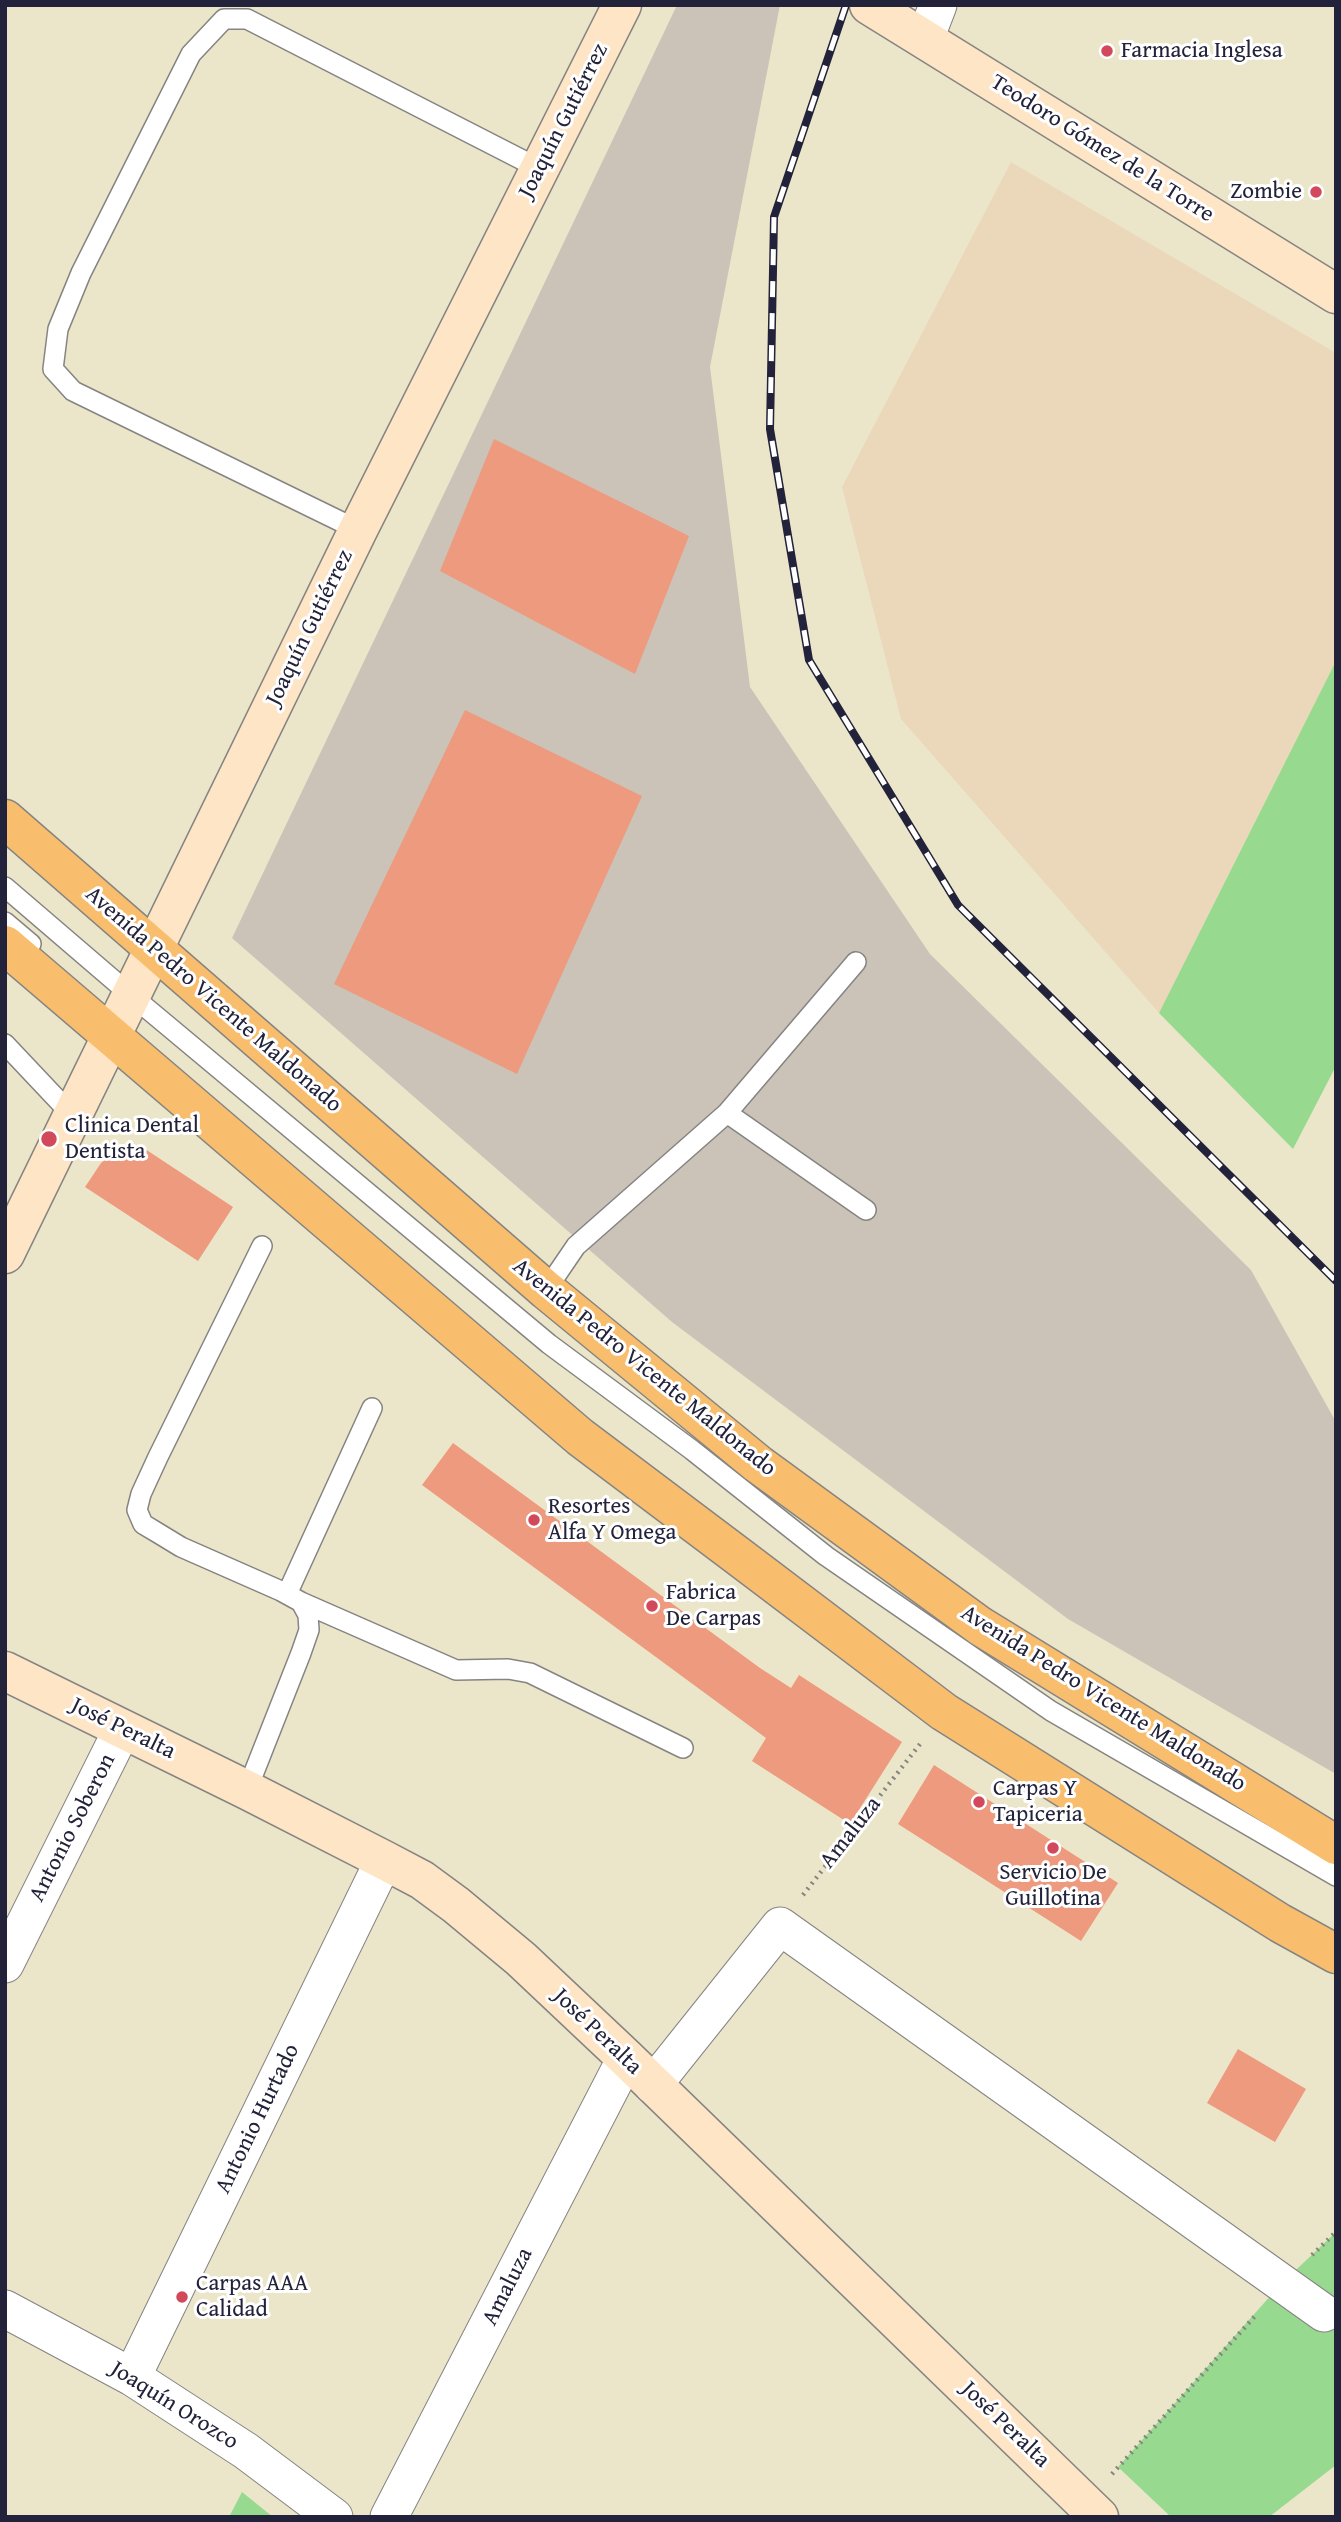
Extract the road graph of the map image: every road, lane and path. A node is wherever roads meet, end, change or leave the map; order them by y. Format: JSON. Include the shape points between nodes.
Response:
{"nodes":[{"id":1,"x":622,"y":5,"type":"edge"},
{"id":2,"x":869,"y":5,"type":"edge"},
{"id":3,"x":931,"y":22,"type":"edge"},
{"id":4,"x":540,"y":169,"type":"junction"},
{"id":5,"x":1336,"y":294,"type":"edge"},
{"id":6,"x":358,"y":530,"type":"junction"},
{"id":7,"x":5,"y":819,"type":"edge"},
{"id":8,"x":5,"y":887,"type":"edge"},
{"id":9,"x":5,"y":922,"type":"edge"},
{"id":10,"x":5,"y":946,"type":"edge"},
{"id":11,"x":154,"y":949,"type":"junction"},
{"id":12,"x":856,"y":962,"type":"dead end"},
{"id":13,"x":120,"y":1017,"type":"junction"},
{"id":14,"x":5,"y":1044,"type":"edge"},
{"id":15,"x":727,"y":1113,"type":"junction"},
{"id":16,"x":72,"y":1115,"type":"junction"},
{"id":17,"x":866,"y":1210,"type":"dead end"},
{"id":18,"x":262,"y":1246,"type":"dead end"},
{"id":19,"x":5,"y":1254,"type":"edge"},
{"id":20,"x":546,"y":1290,"type":"junction"},
{"id":21,"x":372,"y":1408,"type":"dead end"},
{"id":22,"x":294,"y":1598,"type":"junction"},
{"id":23,"x":5,"y":1671,"type":"edge"},
{"id":24,"x":944,"y":1713,"type":"junction"},
{"id":25,"x":122,"y":1730,"type":"junction"},
{"id":26,"x":683,"y":1748,"type":"dead end"},
{"id":27,"x":247,"y":1790,"type":"junction"},
{"id":28,"x":1336,"y":1845,"type":"edge"},
{"id":29,"x":384,"y":1860,"type":"junction"},
{"id":30,"x":1336,"y":1876,"type":"edge"},
{"id":31,"x":780,"y":1926,"type":"junction"},
{"id":32,"x":1336,"y":1941,"type":"edge"},
{"id":33,"x":1336,"y":1954,"type":"edge"},
{"id":34,"x":5,"y":1964,"type":"edge"},
{"id":35,"x":626,"y":2058,"type":"junction"},
{"id":36,"x":653,"y":2085,"type":"junction"},
{"id":37,"x":5,"y":2309,"type":"edge"},
{"id":38,"x":1325,"y":2313,"type":"dead end"},
{"id":39,"x":1253,"y":2318,"type":"dead end"},
{"id":40,"x":132,"y":2377,"type":"junction"},
{"id":41,"x":1134,"y":2449,"type":"dead end"},
{"id":42,"x":334,"y":2517,"type":"edge"},
{"id":43,"x":389,"y":2517,"type":"edge"},
{"id":44,"x":1099,"y":2517,"type":"edge"}],
"edges":[{"from":1,"to":4,"type":"street","name":"Joaquín Gutiérrez"},
{"from":2,"to":3,"type":"street","name":"Teodoro Gómez de la Torre"},
{"from":3,"to":5,"type":"street","name":"Teodoro Gómez de la Torre"},
{"from":4,"to":6,"type":"street","name":"Joaquín Gutiérrez"},
{"from":4,"to":6,"type":"lane","via":[[247,19],[224,19],[191,54],[81,273],[58,329],[53,369],[73,391]]},
{"from":6,"to":11,"type":"street","name":"Joaquín Gutiérrez"},
{"from":7,"to":11,"type":"main road","name":"Avenida Pedro Vicente Maldonado"},
{"from":8,"to":13,"type":"lane"},
{"from":9,"to":13,"type":"lane"},
{"from":10,"to":13,"type":"main road"},
{"from":11,"to":13,"type":"street","name":"Joaquín Gutiérrez"},
{"from":11,"to":20,"type":"main road","name":"Avenida Pedro Vicente Maldonado"},
{"from":12,"to":15,"type":"lane"},
{"from":13,"to":16,"type":"street","name":"Joaquín Gutiérrez"},
{"from":13,"to":24,"type":"main road","via":[[580,1437]]},
{"from":13,"to":30,"type":"lane","via":[[826,1556],[1051,1711]]},
{"from":13,"to":32,"type":"lane","via":[[444,1316],[715,1530],[921,1677]]},
{"from":14,"to":16,"type":"lane"},
{"from":15,"to":17,"type":"lane"},
{"from":15,"to":20,"type":"lane","via":[[576,1246]]},
{"from":16,"to":19,"type":"street","name":"Joaquín Gutiérrez"},
{"from":18,"to":22,"type":"lane","via":[[152,1469],[137,1510],[143,1524],[181,1547]]},
{"from":20,"to":28,"type":"main road","name":"Avenida Pedro Vicente Maldonado","via":[[758,1464],[980,1626]]},
{"from":21,"to":22,"type":"lane"},
{"from":22,"to":26,"type":"lane","via":[[456,1671],[530,1673]]},
{"from":22,"to":27,"type":"lane","via":[[308,1615],[309,1630]]},
{"from":23,"to":25,"type":"street","name":"José Peralta"},
{"from":24,"to":31,"type":"path","name":"Amaluza"},
{"from":24,"to":33,"type":"main road"},
{"from":25,"to":27,"type":"street","name":"José Peralta"},
{"from":25,"to":34,"type":"street","name":"Antonio Soberon"},
{"from":27,"to":29,"type":"street","name":"José Peralta"},
{"from":29,"to":35,"type":"street","name":"José Peralta","via":[[422,1880],[481,1925]]},
{"from":29,"to":40,"type":"street","name":"Antonio Hurtado"},
{"from":31,"to":36,"type":"street"},
{"from":31,"to":38,"type":"street"},
{"from":35,"to":36,"type":"street","name":"José Peralta"},
{"from":35,"to":43,"type":"street","name":"Amaluza"},
{"from":36,"to":44,"type":"street","name":"José Peralta"},
{"from":37,"to":40,"type":"street","name":"Joaquín Orozco"},
{"from":39,"to":41,"type":"path"},
{"from":40,"to":42,"type":"street","name":"Joaquín Orozco","via":[[246,2451]]}]}
